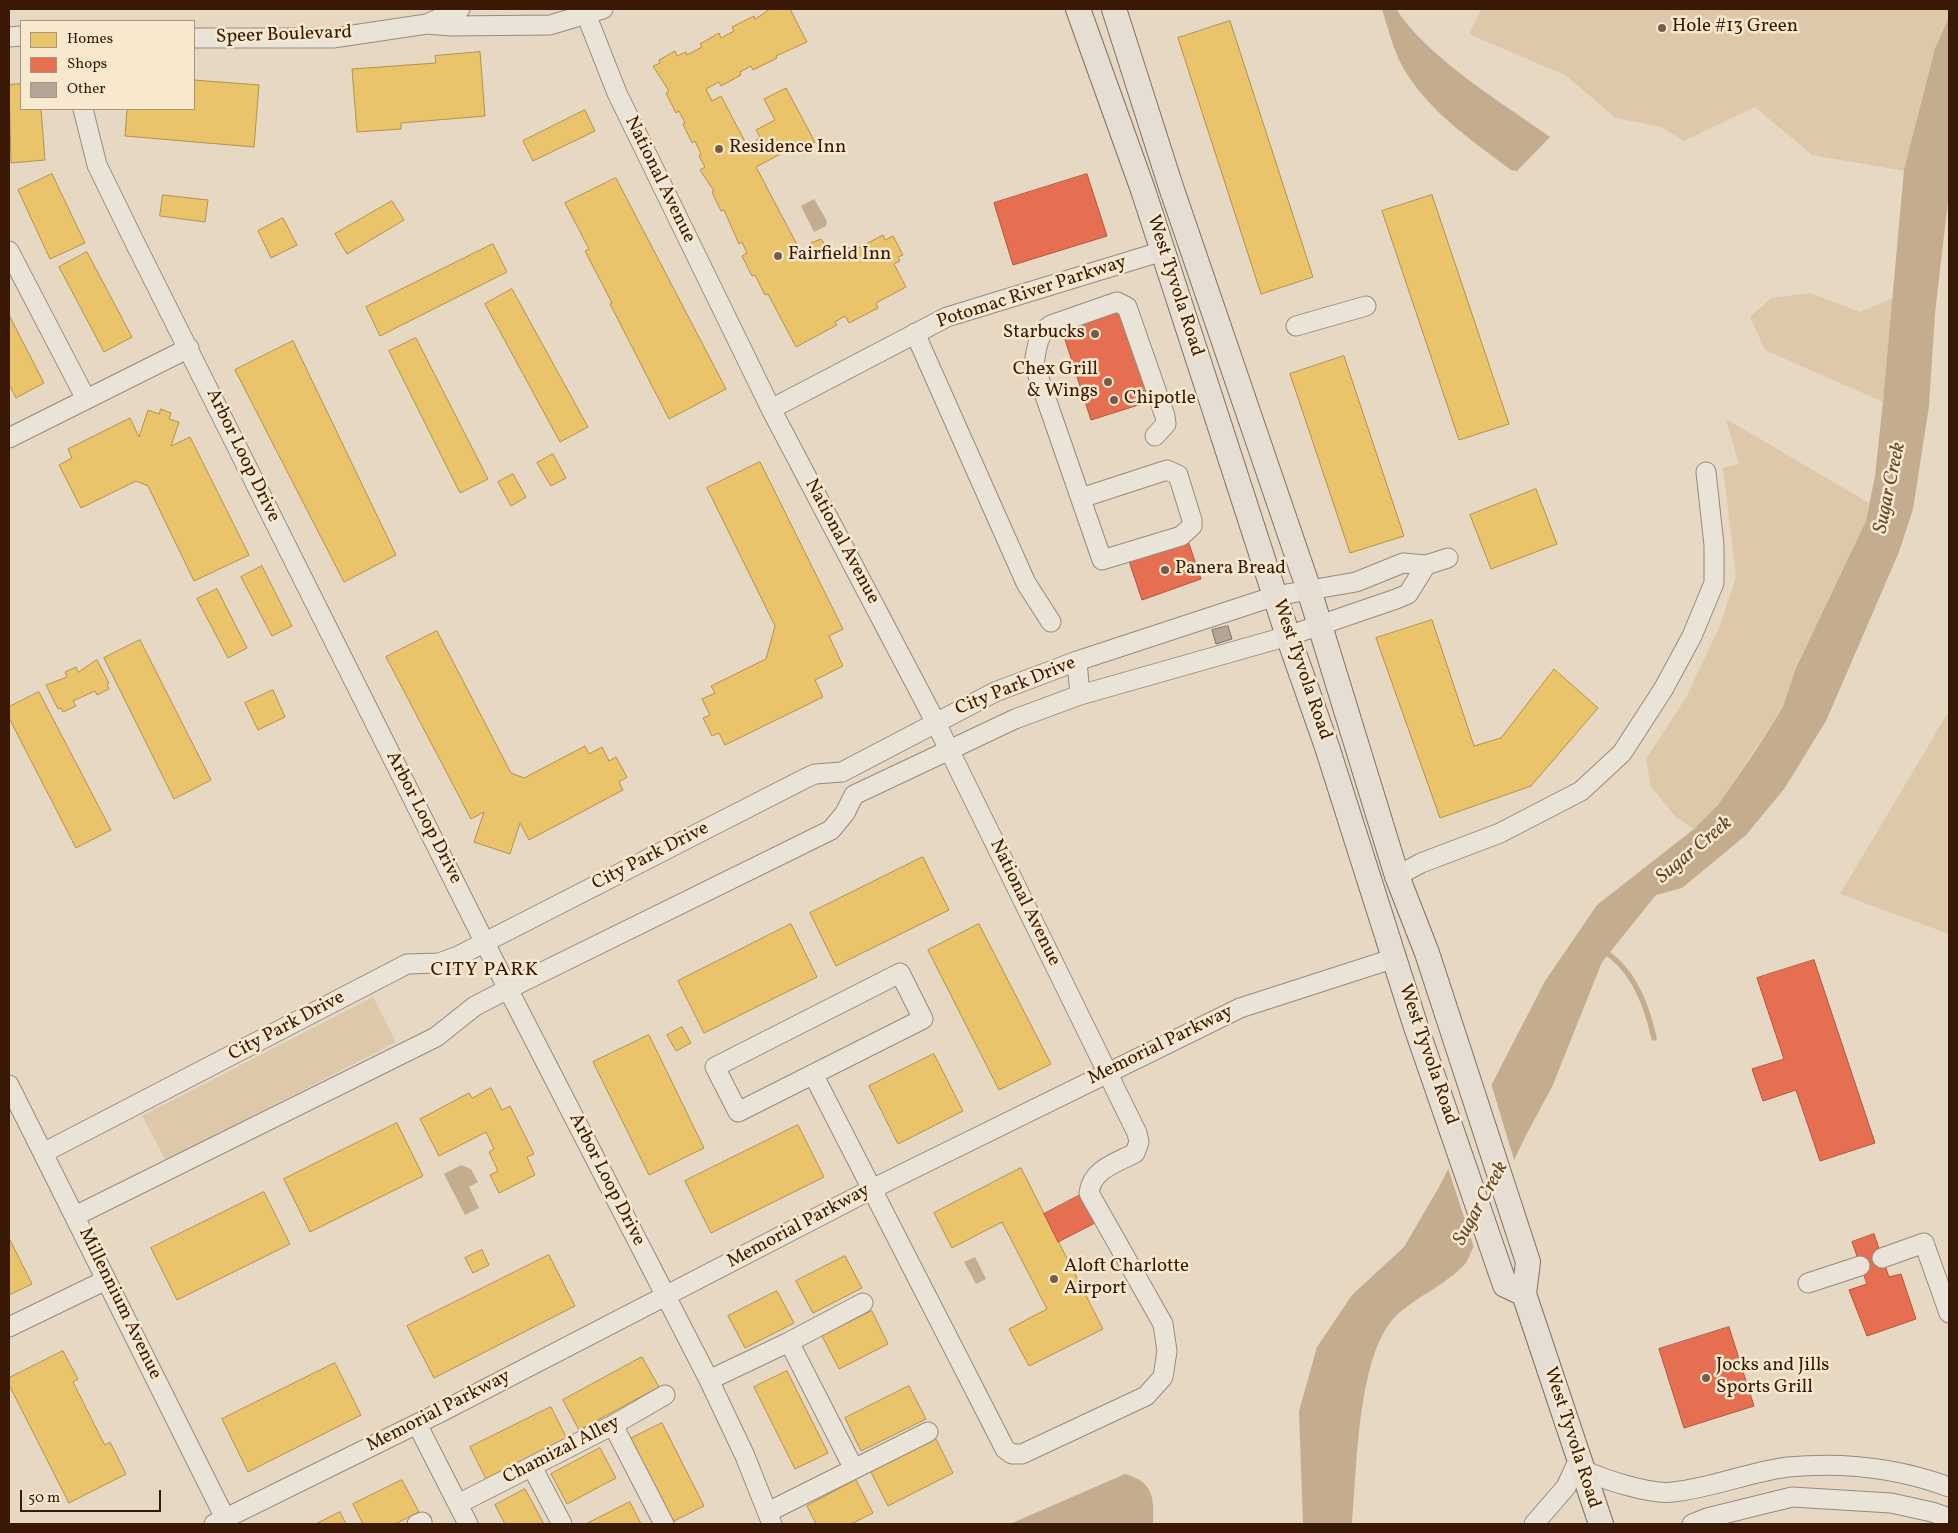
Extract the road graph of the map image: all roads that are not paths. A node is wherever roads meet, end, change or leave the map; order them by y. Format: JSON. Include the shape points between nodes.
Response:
{"nodes":[{"id":1,"x":460,"y":9,"type":"edge"},
{"id":2,"x":1078,"y":9,"type":"edge"},
{"id":3,"x":1114,"y":9,"type":"edge"},
{"id":4,"x":591,"y":11,"type":"edge"},
{"id":5,"x":427,"y":24,"type":"junction"},
{"id":6,"x":195,"y":38,"type":"edge"},
{"id":7,"x":83,"y":110,"type":"edge"},
{"id":8,"x":9,"y":251,"type":"edge"},
{"id":9,"x":1163,"y":251,"type":"junction"},
{"id":10,"x":1366,"y":306,"type":"dead end"},
{"id":11,"x":1296,"y":326,"type":"dead end"},
{"id":12,"x":916,"y":333,"type":"junction"},
{"id":13,"x":189,"y":348,"type":"junction"},
{"id":14,"x":86,"y":400,"type":"junction"},
{"id":15,"x":771,"y":409,"type":"junction"},
{"id":16,"x":1155,"y":436,"type":"dead end"},
{"id":17,"x":9,"y":438,"type":"edge"},
{"id":18,"x":1706,"y":472,"type":"dead end"},
{"id":19,"x":1080,"y":498,"type":"junction"},
{"id":20,"x":1448,"y":558,"type":"dead end"},
{"id":21,"x":1426,"y":565,"type":"junction"},
{"id":22,"x":1309,"y":590,"type":"junction"},
{"id":23,"x":1275,"y":596,"type":"junction"},
{"id":24,"x":1051,"y":622,"type":"dead end"},
{"id":25,"x":1319,"y":624,"type":"junction"},
{"id":26,"x":1288,"y":636,"type":"junction"},
{"id":27,"x":1077,"y":662,"type":"junction"},
{"id":28,"x":1080,"y":695,"type":"junction"},
{"id":29,"x":935,"y":722,"type":"junction"},
{"id":30,"x":948,"y":750,"type":"junction"},
{"id":31,"x":1397,"y":876,"type":"junction"},
{"id":32,"x":485,"y":942,"type":"junction"},
{"id":33,"x":1395,"y":958,"type":"junction"},
{"id":34,"x":508,"y":989,"type":"junction"},
{"id":35,"x":1108,"y":1071,"type":"junction"},
{"id":36,"x":813,"y":1074,"type":"junction"},
{"id":37,"x":9,"y":1085,"type":"edge"},
{"id":38,"x":43,"y":1153,"type":"junction"},
{"id":39,"x":872,"y":1189,"type":"junction"},
{"id":40,"x":75,"y":1216,"type":"junction"},
{"id":41,"x":1882,"y":1258,"type":"dead end"},
{"id":42,"x":1860,"y":1266,"type":"dead end"},
{"id":43,"x":106,"y":1280,"type":"junction"},
{"id":44,"x":1808,"y":1283,"type":"dead end"},
{"id":45,"x":1514,"y":1289,"type":"junction"},
{"id":46,"x":666,"y":1297,"type":"junction"},
{"id":47,"x":862,"y":1303,"type":"dead end"},
{"id":48,"x":1949,"y":1313,"type":"edge"},
{"id":49,"x":9,"y":1327,"type":"edge"},
{"id":50,"x":789,"y":1342,"type":"junction"},
{"id":51,"x":709,"y":1380,"type":"junction"},
{"id":52,"x":665,"y":1396,"type":"dead end"},
{"id":53,"x":417,"y":1424,"type":"junction"},
{"id":54,"x":613,"y":1425,"type":"junction"},
{"id":55,"x":928,"y":1432,"type":"dead end"},
{"id":56,"x":1580,"y":1464,"type":"junction"},
{"id":57,"x":532,"y":1467,"type":"junction"},
{"id":58,"x":854,"y":1469,"type":"junction"},
{"id":59,"x":1949,"y":1487,"type":"edge"},
{"id":60,"x":458,"y":1504,"type":"junction"},
{"id":61,"x":770,"y":1518,"type":"edge"},
{"id":62,"x":1949,"y":1518,"type":"edge"},
{"id":63,"x":223,"y":1522,"type":"edge"},
{"id":64,"x":468,"y":1524,"type":"edge"},
{"id":65,"x":562,"y":1524,"type":"edge"},
{"id":66,"x":664,"y":1524,"type":"edge"},
{"id":67,"x":1534,"y":1524,"type":"edge"},
{"id":68,"x":1600,"y":1524,"type":"edge"},
{"id":69,"x":1692,"y":1524,"type":"edge"}],
"edges":[{"from":1,"to":5,"type":"street","name":"Speer Boulevard"},
{"from":2,"to":9,"type":"main road","name":"West Tyvola Road"},
{"from":3,"to":22,"type":"main road","name":"West Tyvola Road","via":[[1171,187]]},
{"from":4,"to":5,"type":"street","via":[[550,25]]},
{"from":4,"to":15,"type":"street","name":"National Avenue","via":[[617,93]]},
{"from":5,"to":6,"type":"street","name":"Speer Boulevard","via":[[333,38]]},
{"from":7,"to":13,"type":"street","name":"Arbor Loop Drive","via":[[97,165]]},
{"from":8,"to":14,"type":"street"},
{"from":9,"to":12,"type":"street","name":"Potomac River Parkway","via":[[947,317]]},
{"from":9,"to":23,"type":"main road","name":"West Tyvola Road"},
{"from":10,"to":11,"type":"street"},
{"from":12,"to":15,"type":"street","name":"Potomac River Parkway"},
{"from":12,"to":24,"type":"street","via":[[1026,583]]},
{"from":13,"to":14,"type":"street"},
{"from":13,"to":32,"type":"street","name":"Arbor Loop Drive"},
{"from":14,"to":17,"type":"street"},
{"from":15,"to":29,"type":"street","name":"National Avenue"},
{"from":16,"to":19,"type":"street","via":[[1166,424],[1165,416],[1124,304],[1117,302],[1045,329],[1040,335],[1034,364]]},
{"from":18,"to":31,"type":"street","via":[[1714,545],[1714,583],[1692,636],[1669,679],[1622,752],[1581,791],[1500,832],[1421,863]]},
{"from":19,"to":19,"type":"street","via":[[1102,560],[1180,536],[1188,531],[1192,520],[1178,475],[1167,470]]},
{"from":20,"to":21,"type":"street"},
{"from":21,"to":22,"type":"street","name":"City Park Drive","via":[[1403,563],[1356,582]]},
{"from":21,"to":25,"type":"street","name":"City Park Drive","via":[[1408,594]]},
{"from":22,"to":23,"type":"street","name":"City Park Drive"},
{"from":22,"to":25,"type":"main road","name":"West Tyvola Road"},
{"from":23,"to":26,"type":"main road","name":"West Tyvola Road"},
{"from":23,"to":27,"type":"street","name":"City Park Drive"},
{"from":25,"to":26,"type":"street","name":"City Park Drive"},
{"from":25,"to":31,"type":"main road","name":"West Tyvola Road"},
{"from":26,"to":28,"type":"street","name":"City Park Drive"},
{"from":26,"to":33,"type":"main road","name":"West Tyvola Road"},
{"from":27,"to":28,"type":"street"},
{"from":27,"to":29,"type":"street","name":"City Park Drive","via":[[995,692]]},
{"from":28,"to":30,"type":"street","name":"City Park Drive","via":[[1015,719]]},
{"from":29,"to":30,"type":"street","name":"National Avenue"},
{"from":29,"to":32,"type":"street","name":"City Park Drive","via":[[842,772],[806,778]]},
{"from":30,"to":34,"type":"street","name":"City Park Drive","via":[[854,795],[846,813],[831,830]]},
{"from":30,"to":35,"type":"street","name":"National Avenue"},
{"from":31,"to":45,"type":"main road","name":"West Tyvola Road","via":[[1426,953],[1528,1262]]},
{"from":32,"to":34,"type":"street","name":"Arbor Loop Drive"},
{"from":32,"to":38,"type":"street","name":"City Park Drive","via":[[439,963],[407,964]]},
{"from":33,"to":35,"type":"street","name":"Memorial Parkway","via":[[1240,1008]]},
{"from":33,"to":45,"type":"main road","name":"West Tyvola Road","via":[[1438,1088]]},
{"from":34,"to":40,"type":"street","name":"City Park Drive","via":[[475,1006],[436,1037]]},
{"from":34,"to":46,"type":"street","name":"Arbor Loop Drive"},
{"from":35,"to":39,"type":"street","name":"Memorial Parkway"},
{"from":35,"to":39,"type":"street","name":"National Avenue","via":[[1139,1142],[1135,1153],[1098,1173],[1090,1182],[1089,1193],[1163,1324],[1167,1351],[1163,1377],[1146,1396],[1022,1454],[1012,1454],[1006,1449]]},
{"from":36,"to":36,"type":"street","via":[[738,1112],[715,1067],[900,973],[923,1019]]},
{"from":36,"to":39,"type":"street"},
{"from":37,"to":38,"type":"street","name":"Millennium Avenue"},
{"from":38,"to":40,"type":"street","name":"Millennium Avenue"},
{"from":39,"to":46,"type":"street","name":"Memorial Parkway"},
{"from":40,"to":43,"type":"street","name":"Millennium Avenue"},
{"from":41,"to":48,"type":"street","via":[[1924,1243]]},
{"from":42,"to":44,"type":"street"},
{"from":43,"to":49,"type":"street"},
{"from":43,"to":63,"type":"street","name":"Millennium Avenue"},
{"from":45,"to":56,"type":"main road","name":"West Tyvola Road"},
{"from":46,"to":51,"type":"street","name":"Arbor Loop Drive"},
{"from":46,"to":53,"type":"street","name":"Memorial Parkway"},
{"from":47,"to":50,"type":"street"},
{"from":50,"to":51,"type":"street"},
{"from":50,"to":58,"type":"street"},
{"from":51,"to":61,"type":"street","name":"Arbor Loop Drive"},
{"from":52,"to":54,"type":"street","name":"Chamizal Alley"},
{"from":53,"to":60,"type":"street"},
{"from":53,"to":63,"type":"street","name":"Memorial Parkway"},
{"from":54,"to":57,"type":"street","name":"Chamizal Alley"},
{"from":54,"to":66,"type":"street"},
{"from":55,"to":58,"type":"street"},
{"from":56,"to":59,"type":"street","via":[[1599,1478],[1671,1492],[1787,1468],[1832,1465],[1890,1470]]},
{"from":56,"to":67,"type":"street","via":[[1566,1487]]},
{"from":56,"to":68,"type":"main road","name":"West Tyvola Road"},
{"from":57,"to":60,"type":"street","name":"Chamizal Alley"},
{"from":57,"to":65,"type":"street"},
{"from":58,"to":61,"type":"street"},
{"from":60,"to":64,"type":"street"},
{"from":62,"to":69,"type":"street","via":[[1891,1502],[1792,1497]]}]}
